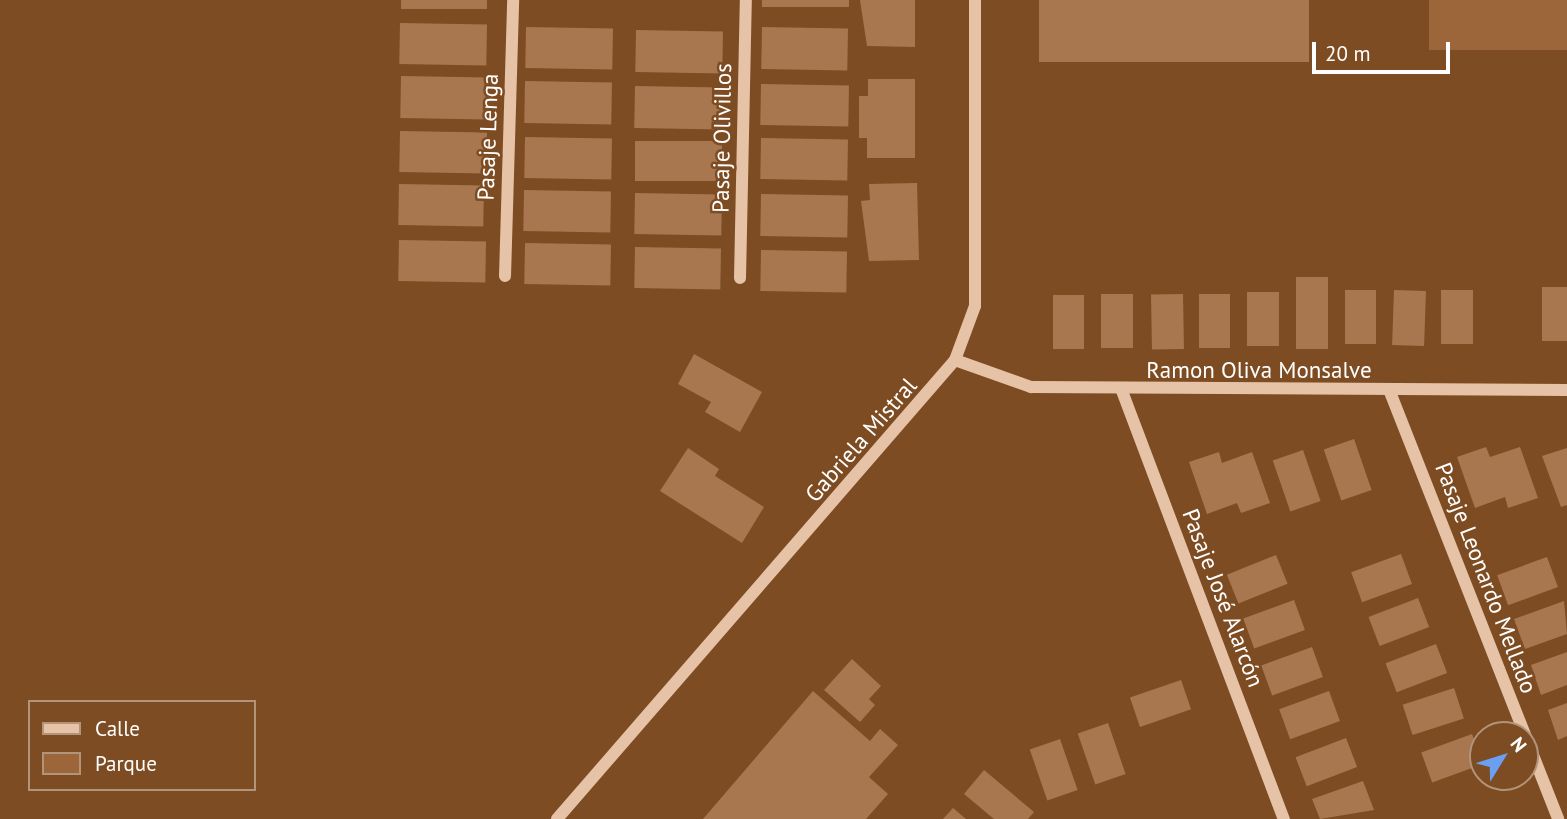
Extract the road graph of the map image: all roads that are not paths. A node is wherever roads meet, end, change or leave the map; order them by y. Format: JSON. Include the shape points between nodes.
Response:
{"nodes":[{"id":1,"x":513,"y":0,"type":"edge"},
{"id":2,"x":746,"y":0,"type":"edge"},
{"id":3,"x":975,"y":0,"type":"edge"},
{"id":4,"x":505,"y":276,"type":"dead end"},
{"id":5,"x":740,"y":278,"type":"dead end"},
{"id":6,"x":955,"y":360,"type":"junction"},
{"id":7,"x":1567,"y":390,"type":"edge"},
{"id":8,"x":1122,"y":391,"type":"junction"},
{"id":9,"x":1390,"y":392,"type":"junction"},
{"id":10,"x":557,"y":819,"type":"edge"},
{"id":11,"x":1284,"y":819,"type":"edge"},
{"id":12,"x":1558,"y":819,"type":"edge"}],
"edges":[{"from":1,"to":4,"type":"street","name":"Pasaje Lenga"},
{"from":2,"to":5,"type":"street","name":"Pasaje Olivillos"},
{"from":3,"to":6,"type":"street","name":"Gabriela Mistral","via":[[975,306]]},
{"from":6,"to":8,"type":"street","name":"Ramon Oliva Monsalve","via":[[1031,387]]},
{"from":6,"to":10,"type":"street","name":"Gabriela Mistral"},
{"from":7,"to":9,"type":"street","name":"Ramon Oliva Monsalve"},
{"from":8,"to":9,"type":"street","name":"Ramon Oliva Monsalve"},
{"from":8,"to":11,"type":"street","name":"Pasaje José Alarcón"},
{"from":9,"to":12,"type":"street","name":"Pasaje Leonardo Mellado"}]}
